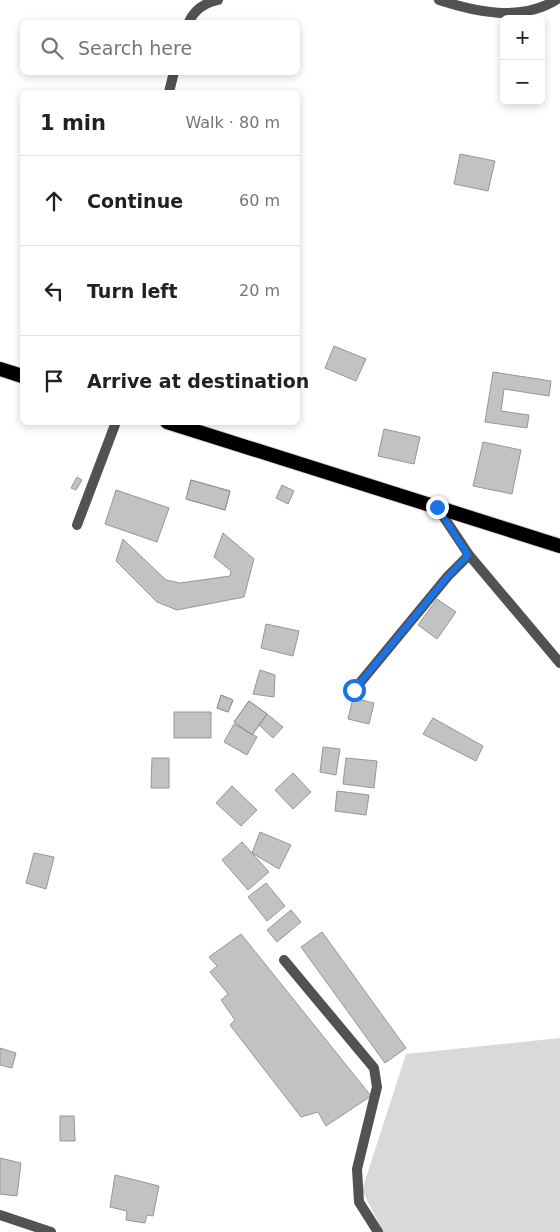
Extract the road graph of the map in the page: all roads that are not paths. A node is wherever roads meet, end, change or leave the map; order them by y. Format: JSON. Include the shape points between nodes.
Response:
{"nodes":[{"id":1,"x":218,"y":0,"type":"edge"},
{"id":2,"x":439,"y":0,"type":"edge"},
{"id":3,"x":556,"y":0,"type":"edge"},
{"id":4,"x":189,"y":20,"type":"edge"},
{"id":5,"x":173,"y":75,"type":"edge"},
{"id":6,"x":170,"y":90,"type":"edge"},
{"id":7,"x":0,"y":369,"type":"edge"},
{"id":8,"x":20,"y":375,"type":"edge"},
{"id":9,"x":115,"y":425,"type":"edge"},
{"id":10,"x":177,"y":425,"type":"edge"},
{"id":11,"x":437,"y":507,"type":"junction"},
{"id":12,"x":77,"y":525,"type":"dead end"},
{"id":13,"x":560,"y":546,"type":"edge"},
{"id":14,"x":468,"y":555,"type":"junction"},
{"id":15,"x":560,"y":663,"type":"edge"},
{"id":16,"x":354,"y":690,"type":"dead end"},
{"id":17,"x":284,"y":960,"type":"dead end"},
{"id":18,"x":0,"y":1215,"type":"edge"},
{"id":19,"x":51,"y":1232,"type":"edge"},
{"id":20,"x":378,"y":1232,"type":"edge"}],
"edges":[{"from":1,"to":4,"type":"street","via":[[209,2]]},
{"from":2,"to":3,"type":"street","via":[[468,10],[503,13],[541,9]]},
{"from":5,"to":6,"type":"street"},
{"from":7,"to":8,"type":"highway"},
{"from":9,"to":12,"type":"street"},
{"from":10,"to":11,"type":"highway"},
{"from":11,"to":13,"type":"highway"},
{"from":11,"to":14,"type":"street"},
{"from":14,"to":15,"type":"street"},
{"from":14,"to":16,"type":"street"},
{"from":17,"to":20,"type":"street","via":[[374,1068],[377,1087],[357,1169],[359,1202]]},
{"from":18,"to":19,"type":"street"}]}
